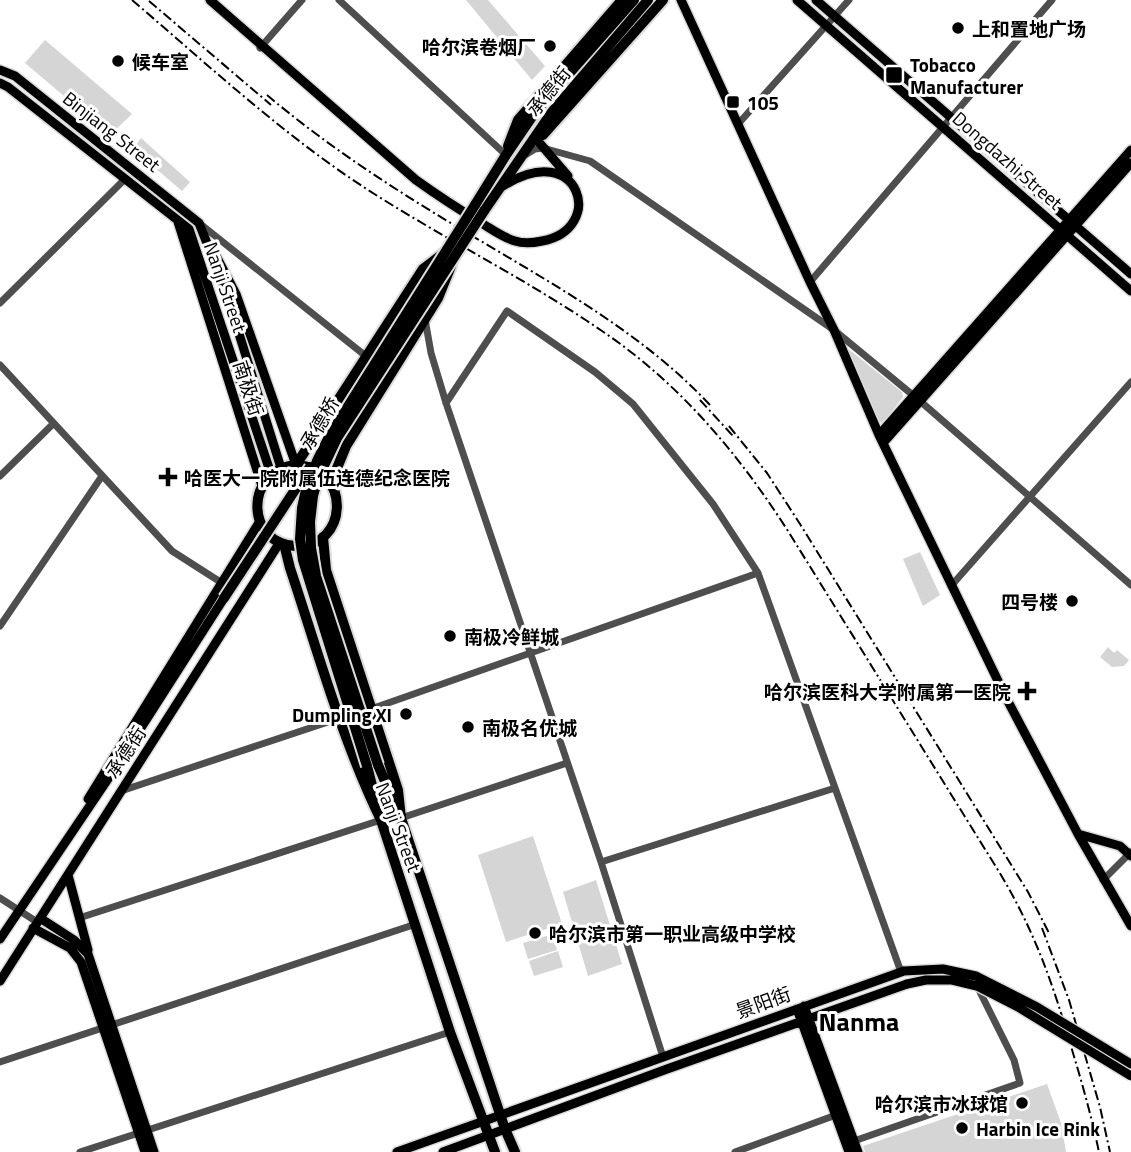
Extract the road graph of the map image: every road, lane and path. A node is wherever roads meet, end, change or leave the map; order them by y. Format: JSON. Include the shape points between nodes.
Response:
{"nodes":[{"id":1,"x":204,"y":0,"type":"edge"},
{"id":2,"x":210,"y":0,"type":"edge"},
{"id":3,"x":302,"y":0,"type":"edge"},
{"id":4,"x":338,"y":0,"type":"edge"},
{"id":5,"x":622,"y":0,"type":"edge"},
{"id":6,"x":634,"y":0,"type":"edge"},
{"id":7,"x":648,"y":0,"type":"edge"},
{"id":8,"x":663,"y":0,"type":"edge"},
{"id":9,"x":681,"y":0,"type":"edge"},
{"id":10,"x":797,"y":0,"type":"edge"},
{"id":11,"x":816,"y":0,"type":"edge"},
{"id":12,"x":849,"y":0,"type":"edge"},
{"id":13,"x":1052,"y":0,"type":"edge"},
{"id":14,"x":835,"y":16,"type":"junction"},
{"id":15,"x":827,"y":25,"type":"junction"},
{"id":16,"x":261,"y":47,"type":"junction"},
{"id":17,"x":0,"y":70,"type":"edge"},
{"id":18,"x":0,"y":83,"type":"edge"},
{"id":19,"x":950,"y":116,"type":"junction"},
{"id":20,"x":739,"y":123,"type":"junction"},
{"id":21,"x":942,"y":126,"type":"junction"},
{"id":22,"x":540,"y":144,"type":"junction"},
{"id":23,"x":1131,"y":150,"type":"edge"},
{"id":24,"x":506,"y":155,"type":"junction"},
{"id":25,"x":522,"y":155,"type":"junction"},
{"id":26,"x":1131,"y":163,"type":"edge"},
{"id":27,"x":125,"y":179,"type":"junction"},
{"id":28,"x":499,"y":188,"type":"junction"},
{"id":29,"x":480,"y":208,"type":"junction"},
{"id":30,"x":177,"y":220,"type":"junction"},
{"id":31,"x":199,"y":223,"type":"junction"},
{"id":32,"x":1072,"y":223,"type":"junction"},
{"id":33,"x":1064,"y":233,"type":"junction"},
{"id":34,"x":203,"y":235,"type":"junction"},
{"id":35,"x":449,"y":255,"type":"junction"},
{"id":36,"x":1131,"y":274,"type":"edge"},
{"id":37,"x":810,"y":282,"type":"junction"},
{"id":38,"x":1131,"y":291,"type":"edge"},
{"id":39,"x":0,"y":303,"type":"edge"},
{"id":40,"x":425,"y":318,"type":"junction"},
{"id":41,"x":834,"y":330,"type":"junction"},
{"id":42,"x":367,"y":357,"type":"junction"},
{"id":43,"x":0,"y":365,"type":"edge"},
{"id":44,"x":1131,"y":382,"type":"edge"},
{"id":45,"x":917,"y":398,"type":"junction"},
{"id":46,"x":446,"y":404,"type":"junction"},
{"id":47,"x":53,"y":424,"type":"junction"},
{"id":48,"x":330,"y":435,"type":"junction"},
{"id":49,"x":881,"y":439,"type":"junction"},
{"id":50,"x":296,"y":465,"type":"junction"},
{"id":51,"x":276,"y":471,"type":"junction"},
{"id":52,"x":0,"y":476,"type":"edge"},
{"id":53,"x":102,"y":476,"type":"junction"},
{"id":54,"x":331,"y":483,"type":"junction"},
{"id":55,"x":262,"y":486,"type":"junction"},
{"id":56,"x":1031,"y":497,"type":"junction"},
{"id":57,"x":260,"y":521,"type":"junction"},
{"id":58,"x":323,"y":537,"type":"junction"},
{"id":59,"x":282,"y":543,"type":"junction"},
{"id":60,"x":758,"y":573,"type":"junction"},
{"id":61,"x":222,"y":583,"type":"junction"},
{"id":62,"x":1131,"y":584,"type":"edge"},
{"id":63,"x":951,"y":586,"type":"junction"},
{"id":64,"x":224,"y":598,"type":"joint"},
{"id":65,"x":0,"y":626,"type":"edge"},
{"id":66,"x":530,"y":652,"type":"junction"},
{"id":67,"x":371,"y":709,"type":"junction"},
{"id":68,"x":340,"y":718,"type":"junction"},
{"id":69,"x":567,"y":763,"type":"junction"},
{"id":70,"x":373,"y":765,"type":"junction"},
{"id":71,"x":835,"y":788,"type":"junction"},
{"id":72,"x":121,"y":791,"type":"junction"},
{"id":73,"x":401,"y":818,"type":"junction"},
{"id":74,"x":382,"y":820,"type":"junction"},
{"id":75,"x":1076,"y":831,"type":"junction"},
{"id":76,"x":60,"y":850,"type":"junction"},
{"id":77,"x":1130,"y":852,"type":"edge"},
{"id":78,"x":601,"y":862,"type":"junction"},
{"id":79,"x":68,"y":875,"type":"junction"},
{"id":80,"x":1103,"y":880,"type":"junction"},
{"id":81,"x":0,"y":898,"type":"edge"},
{"id":82,"x":18,"y":910,"type":"junction"},
{"id":83,"x":79,"y":918,"type":"junction"},
{"id":84,"x":36,"y":922,"type":"junction"},
{"id":85,"x":415,"y":924,"type":"junction"},
{"id":86,"x":1131,"y":926,"type":"edge"},
{"id":87,"x":0,"y":939,"type":"edge"},
{"id":88,"x":92,"y":962,"type":"junction"},
{"id":89,"x":903,"y":971,"type":"junction"},
{"id":90,"x":0,"y":981,"type":"edge"},
{"id":91,"x":977,"y":986,"type":"junction"},
{"id":92,"x":800,"y":1008,"type":"junction"},
{"id":93,"x":806,"y":1022,"type":"junction"},
{"id":94,"x":108,"y":1025,"type":"junction"},
{"id":95,"x":450,"y":1032,"type":"junction"},
{"id":96,"x":663,"y":1057,"type":"junction"},
{"id":97,"x":0,"y":1062,"type":"edge"},
{"id":98,"x":1131,"y":1064,"type":"edge"},
{"id":99,"x":1131,"y":1076,"type":"edge"},
{"id":100,"x":500,"y":1115,"type":"junction"},
{"id":101,"x":836,"y":1115,"type":"junction"},
{"id":102,"x":482,"y":1122,"type":"junction"},
{"id":103,"x":505,"y":1129,"type":"junction"},
{"id":104,"x":143,"y":1132,"type":"junction"},
{"id":105,"x":488,"y":1136,"type":"junction"},
{"id":106,"x":854,"y":1140,"type":"junction"},
{"id":107,"x":80,"y":1152,"type":"edge"},
{"id":108,"x":145,"y":1152,"type":"edge"},
{"id":109,"x":154,"y":1152,"type":"edge"},
{"id":110,"x":397,"y":1152,"type":"edge"},
{"id":111,"x":443,"y":1152,"type":"edge"},
{"id":112,"x":495,"y":1152,"type":"edge"},
{"id":113,"x":515,"y":1152,"type":"edge"},
{"id":114,"x":735,"y":1152,"type":"edge"},
{"id":115,"x":849,"y":1152,"type":"edge"},
{"id":116,"x":858,"y":1152,"type":"edge"}],
"edges":[{"from":1,"to":16,"type":"main road"},
{"from":2,"to":16,"type":"main road"},
{"from":3,"to":16,"type":"street"},
{"from":4,"to":24,"type":"street"},
{"from":5,"to":24,"type":"highway","via":[[518,120]]},
{"from":6,"to":24,"type":"highway","name":"承德街","via":[[536,111]]},
{"from":7,"to":25,"type":"highway","name":"承德街","via":[[552,112]]},
{"from":8,"to":22,"type":"highway"},
{"from":9,"to":20,"type":"main road"},
{"from":10,"to":15,"type":"main road","name":"Dongdazhi Street"},
{"from":11,"to":14,"type":"main road","name":"Dongdazhi Street"},
{"from":12,"to":14,"type":"street"},
{"from":13,"to":19,"type":"street"},
{"from":14,"to":15,"type":"street"},
{"from":14,"to":19,"type":"main road","name":"Dongdazhi Street"},
{"from":15,"to":20,"type":"street"},
{"from":15,"to":21,"type":"main road","name":"Dongdazhi Street"},
{"from":16,"to":22,"type":"main road","via":[[397,168],[447,206],[515,245],[554,242],[570,232],[580,217],[576,184]]},
{"from":16,"to":28,"type":"main road","via":[[416,180],[512,241],[553,239],[575,219],[577,195],[572,183],[556,173],[526,173]]},
{"from":17,"to":31,"type":"main road","name":"Binjiang Street","via":[[15,76]]},
{"from":18,"to":27,"type":"main road"},
{"from":19,"to":21,"type":"street"},
{"from":19,"to":32,"type":"main road","name":"Dongdazhi Street"},
{"from":20,"to":37,"type":"main road"},
{"from":21,"to":33,"type":"main road","name":"Dongdazhi Street"},
{"from":21,"to":37,"type":"street"},
{"from":22,"to":25,"type":"highway"},
{"from":22,"to":41,"type":"street","via":[[590,161]]},
{"from":23,"to":32,"type":"main road"},
{"from":24,"to":29,"type":"highway","name":"承德街"},
{"from":25,"to":28,"type":"highway","name":"承德街"},
{"from":26,"to":32,"type":"main road"},
{"from":27,"to":30,"type":"main road"},
{"from":27,"to":39,"type":"street"},
{"from":28,"to":29,"type":"highway","name":"承德街"},
{"from":29,"to":35,"type":"highway","name":"承德桥","bridge":true},
{"from":30,"to":51,"type":"main road","name":"Nanji Street","via":[[189,229]]},
{"from":30,"to":55,"type":"main road","name":"南极街"},
{"from":31,"to":34,"type":"main road","name":"南极街"},
{"from":31,"to":42,"type":"street"},
{"from":32,"to":33,"type":"main road"},
{"from":32,"to":36,"type":"main road","name":"Dongdazhi Street"},
{"from":33,"to":38,"type":"main road","name":"Dongdazhi Street"},
{"from":33,"to":45,"type":"main road"},
{"from":34,"to":50,"type":"main road","name":"南极街","via":[[236,294]]},
{"from":34,"to":51,"type":"main road","name":"南极街","via":[[225,289]]},
{"from":35,"to":40,"type":"highway","bridge":true,"via":[[444,286]]},
{"from":35,"to":42,"type":"highway","via":[[423,269]]},
{"from":35,"to":48,"type":"highway","name":"承德桥","bridge":true},
{"from":35,"to":70,"type":"highway","name":"承德桥","bridge":true,"via":[[337,439],[318,478],[311,510],[316,576]]},
{"from":37,"to":41,"type":"main road"},
{"from":40,"to":46,"type":"street"},
{"from":40,"to":54,"type":"highway","via":[[346,446]]},
{"from":41,"to":45,"type":"street"},
{"from":41,"to":49,"type":"main road"},
{"from":42,"to":50,"type":"highway"},
{"from":43,"to":47,"type":"street"},
{"from":44,"to":56,"type":"street"},
{"from":45,"to":49,"type":"main road"},
{"from":45,"to":56,"type":"street"},
{"from":46,"to":60,"type":"street","via":[[508,311],[633,404],[713,504]]},
{"from":46,"to":66,"type":"street"},
{"from":47,"to":52,"type":"street"},
{"from":47,"to":53,"type":"street"},
{"from":48,"to":64,"type":"highway","bridge":true},
{"from":48,"to":70,"type":"highway","name":"承德桥","bridge":true,"via":[[305,494],[300,539],[308,581]]},
{"from":49,"to":63,"type":"main road"},
{"from":50,"to":51,"type":"highway"},
{"from":50,"to":54,"type":"highway","via":[[316,469]]},
{"from":51,"to":55,"type":"highway"},
{"from":53,"to":61,"type":"street","via":[[172,551]]},
{"from":53,"to":65,"type":"street"},
{"from":54,"to":58,"type":"highway","via":[[338,508]]},
{"from":55,"to":57,"type":"highway","via":[[257,499]]},
{"from":56,"to":62,"type":"street"},
{"from":56,"to":63,"type":"street"},
{"from":57,"to":59,"type":"highway","via":[[268,534]]},
{"from":57,"to":61,"type":"main road"},
{"from":58,"to":59,"type":"highway","via":[[307,545]]},
{"from":58,"to":67,"type":"highway","name":"Nanji Street","via":[[326,570]]},
{"from":59,"to":68,"type":"highway","name":"Nanji Street"},
{"from":59,"to":72,"type":"main road","name":"承德街"},
{"from":60,"to":66,"type":"street"},
{"from":60,"to":71,"type":"street"},
{"from":61,"to":76,"type":"main road"},
{"from":63,"to":75,"type":"main road"},
{"from":64,"to":76,"type":"main road"},
{"from":66,"to":67,"type":"street"},
{"from":66,"to":69,"type":"street"},
{"from":67,"to":73,"type":"highway","name":"Nanji Street","via":[[398,790]]},
{"from":68,"to":72,"type":"street"},
{"from":68,"to":74,"type":"highway","name":"Nanji Street"},
{"from":69,"to":73,"type":"street"},
{"from":69,"to":78,"type":"street"},
{"from":70,"to":73,"type":"highway"},
{"from":70,"to":74,"type":"highway"},
{"from":71,"to":78,"type":"street"},
{"from":71,"to":89,"type":"street"},
{"from":72,"to":79,"type":"main road","name":"承德街"},
{"from":73,"to":100,"type":"highway","name":"Nanji Street"},
{"from":74,"to":83,"type":"street"},
{"from":74,"to":85,"type":"highway","name":"Nanji Street"},
{"from":75,"to":77,"type":"main road"},
{"from":75,"to":80,"type":"main road"},
{"from":76,"to":82,"type":"main road"},
{"from":77,"to":80,"type":"street"},
{"from":78,"to":96,"type":"street"},
{"from":79,"to":83,"type":"main road"},
{"from":79,"to":84,"type":"main road","name":"承德街"},
{"from":80,"to":86,"type":"main road"},
{"from":81,"to":82,"type":"street"},
{"from":82,"to":84,"type":"street"},
{"from":82,"to":87,"type":"main road"},
{"from":83,"to":88,"type":"main road"},
{"from":84,"to":88,"type":"main road","via":[[83,948]]},
{"from":84,"to":90,"type":"main road","name":"承德街"},
{"from":84,"to":94,"type":"main road","via":[[82,962]]},
{"from":85,"to":94,"type":"street"},
{"from":85,"to":95,"type":"highway","name":"Nanji Street"},
{"from":88,"to":94,"type":"main road"},
{"from":89,"to":92,"type":"main road","name":"景阳街"},
{"from":89,"to":98,"type":"main road","name":"景阳街","bridge":true,"via":[[943,969],[976,976]]},
{"from":91,"to":93,"type":"main road","name":"景阳街","bridge":true,"via":[[926,980]]},
{"from":91,"to":99,"type":"main road","name":"景阳街","bridge":true},
{"from":91,"to":106,"type":"street","via":[[1014,1060],[1020,1083]]},
{"from":92,"to":93,"type":"main road"},
{"from":92,"to":96,"type":"main road","name":"景阳街"},
{"from":93,"to":101,"type":"main road"},
{"from":93,"to":103,"type":"main road","name":"景阳街"},
{"from":93,"to":106,"type":"main road"},
{"from":94,"to":97,"type":"street"},
{"from":94,"to":104,"type":"main road"},
{"from":95,"to":102,"type":"highway","name":"Nanji Street"},
{"from":95,"to":104,"type":"street"},
{"from":96,"to":100,"type":"main road","name":"景阳街"},
{"from":100,"to":102,"type":"main road","name":"景阳街"},
{"from":100,"to":103,"type":"highway","name":"Nanji Street"},
{"from":101,"to":114,"type":"street"},
{"from":101,"to":115,"type":"main road"},
{"from":102,"to":105,"type":"highway","name":"Nanji Street"},
{"from":102,"to":110,"type":"main road","name":"景阳街"},
{"from":103,"to":105,"type":"main road","name":"景阳街"},
{"from":103,"to":113,"type":"highway","name":"Nanji Street"},
{"from":104,"to":107,"type":"street"},
{"from":104,"to":108,"type":"main road"},
{"from":104,"to":109,"type":"main road"},
{"from":105,"to":111,"type":"main road","name":"景阳街"},
{"from":105,"to":112,"type":"highway","name":"Nanji Street"},
{"from":106,"to":116,"type":"main road"}]}
